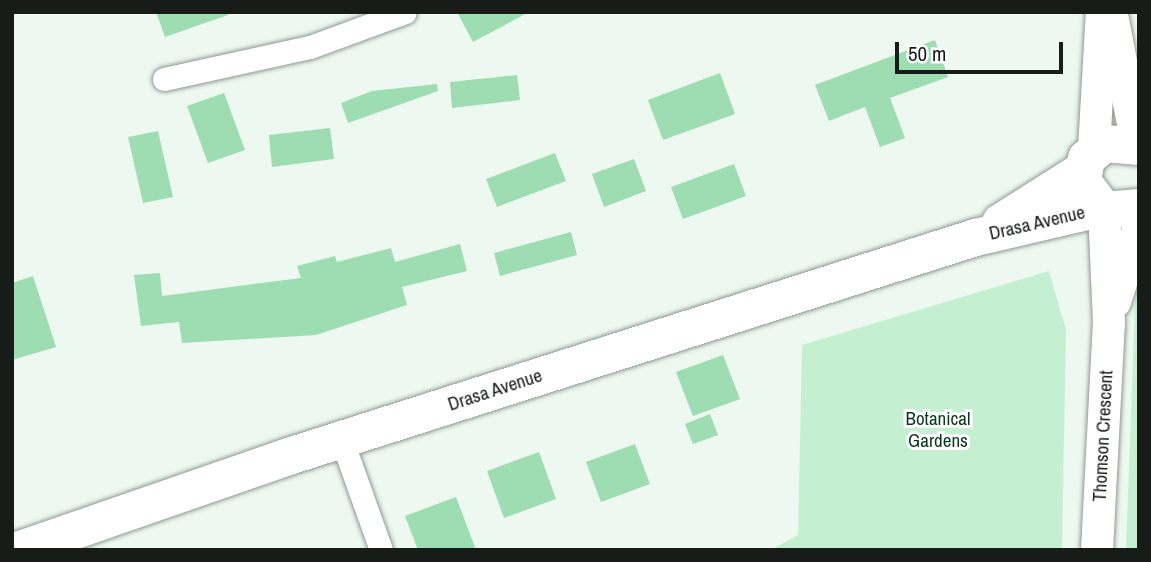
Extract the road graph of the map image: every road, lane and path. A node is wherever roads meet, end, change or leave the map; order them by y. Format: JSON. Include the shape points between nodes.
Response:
{"nodes":[{"id":1,"x":405,"y":12,"type":"edge"},
{"id":2,"x":1102,"y":12,"type":"edge"},
{"id":3,"x":1111,"y":12,"type":"edge"},
{"id":4,"x":164,"y":79,"type":"dead end"},
{"id":5,"x":1138,"y":145,"type":"edge"},
{"id":6,"x":1088,"y":159,"type":"junction"},
{"id":7,"x":1114,"y":208,"type":"edge"},
{"id":8,"x":1139,"y":226,"type":"edge"},
{"id":9,"x":975,"y":237,"type":"junction"},
{"id":10,"x":1109,"y":323,"type":"junction"},
{"id":11,"x":341,"y":438,"type":"junction"},
{"id":12,"x":17,"y":550,"type":"edge"},
{"id":13,"x":381,"y":550,"type":"edge"},
{"id":14,"x":1097,"y":550,"type":"edge"}],
"edges":[{"from":1,"to":4,"type":"street","via":[[310,47]]},
{"from":2,"to":6,"type":"main road"},
{"from":3,"to":5,"type":"main road"},
{"from":5,"to":6,"type":"highway","via":[[1115,140]]},
{"from":6,"to":7,"type":"highway","via":[[1085,191]]},
{"from":6,"to":9,"type":"highway","name":"Drasa Avenue"},
{"from":7,"to":9,"type":"highway","name":"Drasa Avenue"},
{"from":7,"to":10,"type":"main road","name":"Thomson Crescent"},
{"from":8,"to":10,"type":"main road","name":"Thomson Crescent"},
{"from":9,"to":11,"type":"highway","name":"Drasa Avenue"},
{"from":10,"to":14,"type":"main road","name":"Thomson Crescent"},
{"from":11,"to":12,"type":"highway","name":"Drasa Avenue"},
{"from":11,"to":13,"type":"street"}]}
